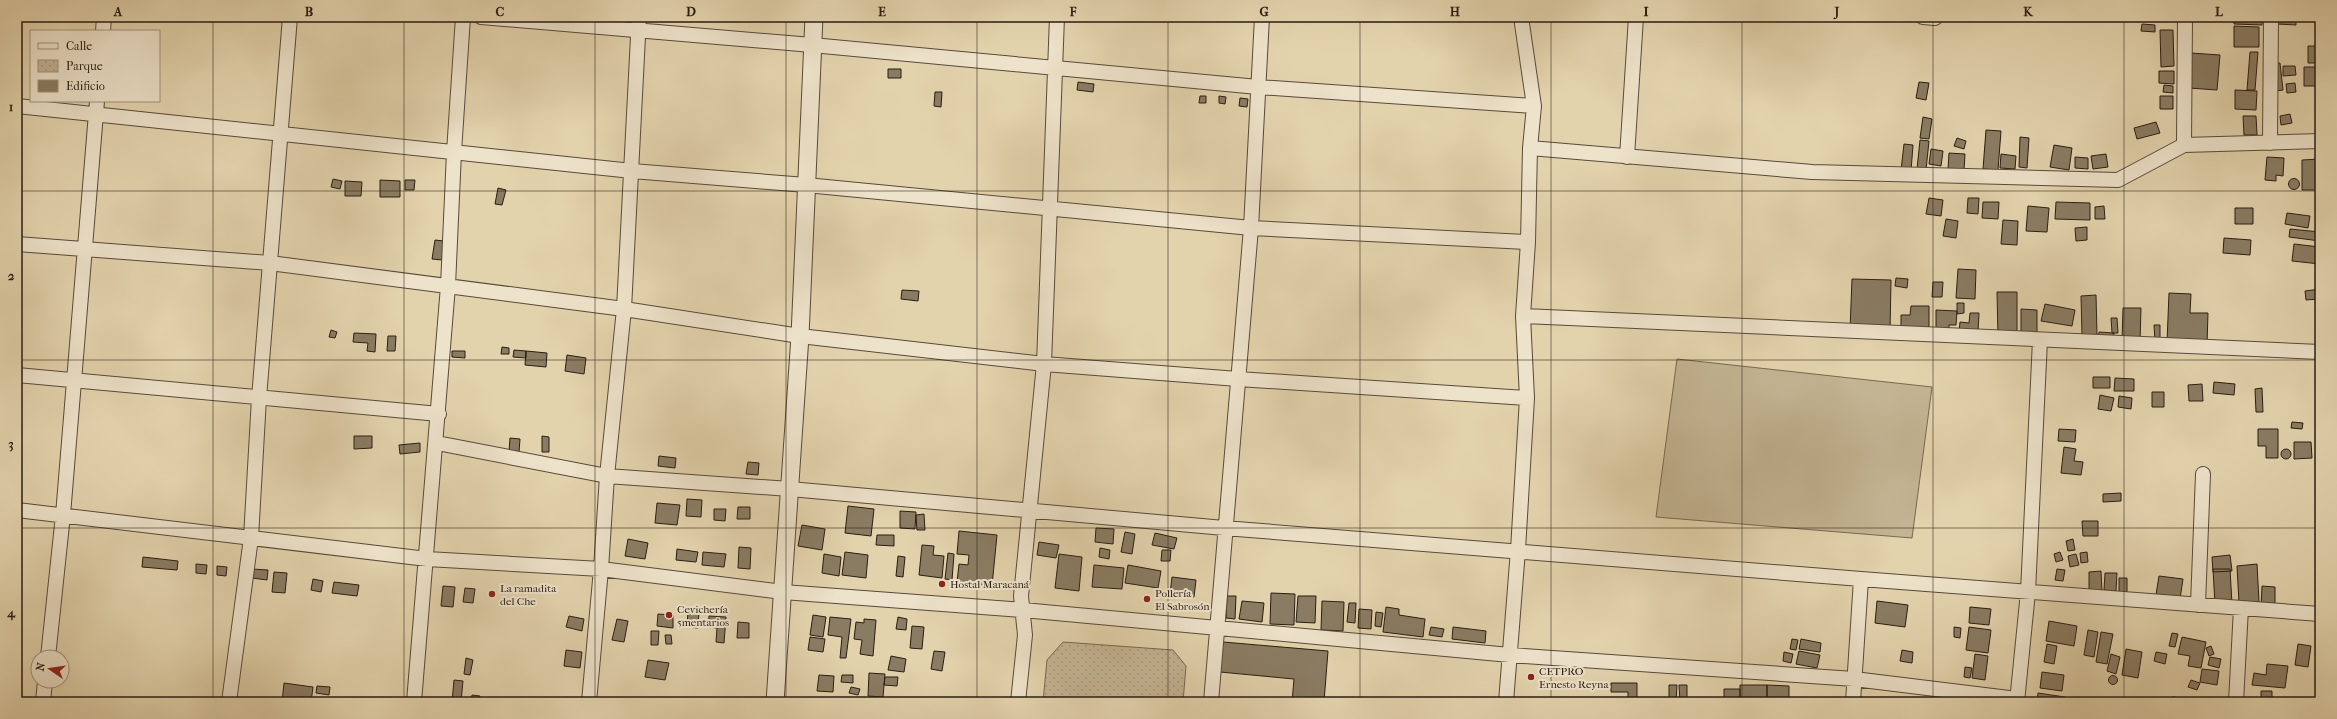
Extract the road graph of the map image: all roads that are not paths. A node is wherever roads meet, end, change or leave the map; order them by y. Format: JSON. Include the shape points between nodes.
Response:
{"nodes":[{"id":1,"x":104,"y":17,"type":"edge"},
{"id":2,"x":290,"y":17,"type":"edge"},
{"id":3,"x":463,"y":17,"type":"edge"},
{"id":4,"x":481,"y":17,"type":"edge"},
{"id":5,"x":814,"y":17,"type":"edge"},
{"id":6,"x":1057,"y":17,"type":"edge"},
{"id":7,"x":1262,"y":17,"type":"edge"},
{"id":8,"x":1522,"y":17,"type":"edge"},
{"id":9,"x":1636,"y":17,"type":"edge"},
{"id":10,"x":2185,"y":17,"type":"edge"},
{"id":11,"x":2271,"y":17,"type":"edge"},
{"id":12,"x":639,"y":24,"type":"edge"},
{"id":13,"x":103,"y":30,"type":"edge"},
{"id":14,"x":812,"y":45,"type":"junction"},
{"id":15,"x":1056,"y":68,"type":"junction"},
{"id":16,"x":1258,"y":88,"type":"junction"},
{"id":17,"x":17,"y":106,"type":"edge"},
{"id":18,"x":1534,"y":106,"type":"junction"},
{"id":19,"x":96,"y":108,"type":"edge"},
{"id":20,"x":281,"y":134,"type":"junction"},
{"id":21,"x":2320,"y":141,"type":"edge"},
{"id":22,"x":2270,"y":142,"type":"junction"},
{"id":23,"x":2184,"y":145,"type":"junction"},
{"id":24,"x":1530,"y":148,"type":"junction"},
{"id":25,"x":454,"y":152,"type":"junction"},
{"id":26,"x":1626,"y":156,"type":"junction"},
{"id":27,"x":632,"y":171,"type":"junction"},
{"id":28,"x":806,"y":185,"type":"junction"},
{"id":29,"x":1050,"y":209,"type":"junction"},
{"id":30,"x":1251,"y":228,"type":"junction"},
{"id":31,"x":1528,"y":242,"type":"junction"},
{"id":32,"x":17,"y":244,"type":"edge"},
{"id":33,"x":84,"y":250,"type":"junction"},
{"id":34,"x":270,"y":263,"type":"junction"},
{"id":35,"x":448,"y":286,"type":"junction"},
{"id":36,"x":624,"y":309,"type":"junction"},
{"id":37,"x":1523,"y":316,"type":"junction"},
{"id":38,"x":800,"y":336,"type":"junction"},
{"id":39,"x":2040,"y":340,"type":"junction"},
{"id":40,"x":2320,"y":352,"type":"edge"},
{"id":41,"x":1044,"y":364,"type":"junction"},
{"id":42,"x":17,"y":375,"type":"edge"},
{"id":43,"x":73,"y":379,"type":"junction"},
{"id":44,"x":1238,"y":379,"type":"junction"},
{"id":45,"x":259,"y":398,"type":"junction"},
{"id":46,"x":1527,"y":398,"type":"junction"},
{"id":47,"x":439,"y":414,"type":"junction"},
{"id":48,"x":437,"y":444,"type":"junction"},
{"id":49,"x":2203,"y":474,"type":"dead end"},
{"id":50,"x":606,"y":476,"type":"junction"},
{"id":51,"x":790,"y":489,"type":"junction"},
{"id":52,"x":17,"y":510,"type":"edge"},
{"id":53,"x":1030,"y":510,"type":"junction"},
{"id":54,"x":63,"y":515,"type":"junction"},
{"id":55,"x":1224,"y":528,"type":"junction"},
{"id":56,"x":251,"y":538,"type":"junction"},
{"id":57,"x":1518,"y":550,"type":"junction"},
{"id":58,"x":427,"y":559,"type":"junction"},
{"id":59,"x":601,"y":569,"type":"junction"},
{"id":60,"x":1861,"y":579,"type":"junction"},
{"id":61,"x":783,"y":592,"type":"junction"},
{"id":62,"x":2028,"y":592,"type":"junction"},
{"id":63,"x":2198,"y":605,"type":"junction"},
{"id":64,"x":2241,"y":608,"type":"junction"},
{"id":65,"x":1023,"y":610,"type":"junction"},
{"id":66,"x":2320,"y":614,"type":"edge"},
{"id":67,"x":1216,"y":628,"type":"junction"},
{"id":68,"x":49,"y":649,"type":"edge"},
{"id":69,"x":1510,"y":655,"type":"junction"},
{"id":70,"x":1854,"y":679,"type":"junction"},
{"id":71,"x":44,"y":689,"type":"edge"},
{"id":72,"x":2017,"y":700,"type":"edge"},
{"id":73,"x":43,"y":702,"type":"edge"},
{"id":74,"x":230,"y":702,"type":"edge"},
{"id":75,"x":414,"y":702,"type":"edge"},
{"id":76,"x":590,"y":702,"type":"edge"},
{"id":77,"x":775,"y":702,"type":"edge"},
{"id":78,"x":1018,"y":702,"type":"edge"},
{"id":79,"x":1211,"y":702,"type":"edge"},
{"id":80,"x":1506,"y":702,"type":"edge"},
{"id":81,"x":1852,"y":702,"type":"edge"},
{"id":82,"x":2236,"y":702,"type":"edge"}],
"edges":[{"from":1,"to":13,"type":"street"},
{"from":2,"to":20,"type":"street"},
{"from":3,"to":25,"type":"street"},
{"from":4,"to":12,"type":"street"},
{"from":5,"to":14,"type":"street"},
{"from":6,"to":15,"type":"street"},
{"from":7,"to":16,"type":"street"},
{"from":8,"to":18,"type":"street"},
{"from":9,"to":26,"type":"street"},
{"from":10,"to":23,"type":"street"},
{"from":11,"to":22,"type":"street"},
{"from":12,"to":14,"type":"street"},
{"from":12,"to":27,"type":"street"},
{"from":14,"to":15,"type":"street"},
{"from":14,"to":28,"type":"street"},
{"from":15,"to":16,"type":"street"},
{"from":15,"to":29,"type":"street"},
{"from":16,"to":18,"type":"street"},
{"from":16,"to":30,"type":"street"},
{"from":17,"to":19,"type":"street"},
{"from":18,"to":24,"type":"street"},
{"from":19,"to":20,"type":"street"},
{"from":19,"to":33,"type":"street"},
{"from":20,"to":25,"type":"street"},
{"from":20,"to":34,"type":"street"},
{"from":21,"to":22,"type":"street"},
{"from":22,"to":23,"type":"street"},
{"from":23,"to":26,"type":"street","via":[[2118,180],[1812,172]]},
{"from":24,"to":26,"type":"street"},
{"from":24,"to":31,"type":"street"},
{"from":25,"to":27,"type":"street"},
{"from":25,"to":35,"type":"street"},
{"from":27,"to":28,"type":"street"},
{"from":27,"to":36,"type":"street"},
{"from":28,"to":29,"type":"street"},
{"from":28,"to":38,"type":"street"},
{"from":29,"to":30,"type":"street"},
{"from":29,"to":41,"type":"street"},
{"from":30,"to":31,"type":"street"},
{"from":30,"to":44,"type":"street"},
{"from":31,"to":37,"type":"street"},
{"from":32,"to":33,"type":"street"},
{"from":33,"to":34,"type":"street"},
{"from":33,"to":43,"type":"street"},
{"from":34,"to":35,"type":"street"},
{"from":34,"to":45,"type":"street"},
{"from":35,"to":36,"type":"street"},
{"from":35,"to":47,"type":"street"},
{"from":36,"to":38,"type":"street"},
{"from":36,"to":50,"type":"street"},
{"from":37,"to":39,"type":"street"},
{"from":37,"to":46,"type":"street"},
{"from":38,"to":41,"type":"street"},
{"from":38,"to":51,"type":"street"},
{"from":39,"to":40,"type":"street"},
{"from":39,"to":62,"type":"street"},
{"from":41,"to":44,"type":"street"},
{"from":41,"to":53,"type":"street"},
{"from":42,"to":43,"type":"street"},
{"from":43,"to":45,"type":"street"},
{"from":43,"to":54,"type":"street"},
{"from":44,"to":46,"type":"street"},
{"from":44,"to":55,"type":"street"},
{"from":45,"to":47,"type":"street"},
{"from":45,"to":56,"type":"street"},
{"from":46,"to":57,"type":"street"},
{"from":47,"to":48,"type":"street"},
{"from":48,"to":50,"type":"street"},
{"from":48,"to":58,"type":"street"},
{"from":49,"to":63,"type":"street"},
{"from":50,"to":51,"type":"street"},
{"from":50,"to":59,"type":"street"},
{"from":51,"to":53,"type":"street"},
{"from":51,"to":61,"type":"street"},
{"from":52,"to":54,"type":"street"},
{"from":53,"to":55,"type":"street"},
{"from":53,"to":65,"type":"street","via":[[1021,596]]},
{"from":54,"to":56,"type":"street"},
{"from":54,"to":68,"type":"street"},
{"from":55,"to":57,"type":"street"},
{"from":55,"to":67,"type":"street"},
{"from":56,"to":58,"type":"street"},
{"from":56,"to":74,"type":"street"},
{"from":57,"to":60,"type":"street"},
{"from":57,"to":69,"type":"street"},
{"from":58,"to":59,"type":"street"},
{"from":58,"to":75,"type":"street"},
{"from":59,"to":61,"type":"street"},
{"from":59,"to":76,"type":"street"},
{"from":60,"to":62,"type":"street"},
{"from":60,"to":70,"type":"street"},
{"from":61,"to":65,"type":"street"},
{"from":61,"to":77,"type":"street"},
{"from":62,"to":63,"type":"street"},
{"from":62,"to":72,"type":"street"},
{"from":63,"to":64,"type":"street"},
{"from":64,"to":66,"type":"street"},
{"from":64,"to":82,"type":"street"},
{"from":65,"to":67,"type":"street"},
{"from":65,"to":78,"type":"street","via":[[1025,635]]},
{"from":67,"to":69,"type":"street"},
{"from":67,"to":79,"type":"street"},
{"from":69,"to":70,"type":"street"},
{"from":69,"to":80,"type":"street"},
{"from":70,"to":72,"type":"street"},
{"from":70,"to":81,"type":"street"},
{"from":71,"to":73,"type":"street"}]}
